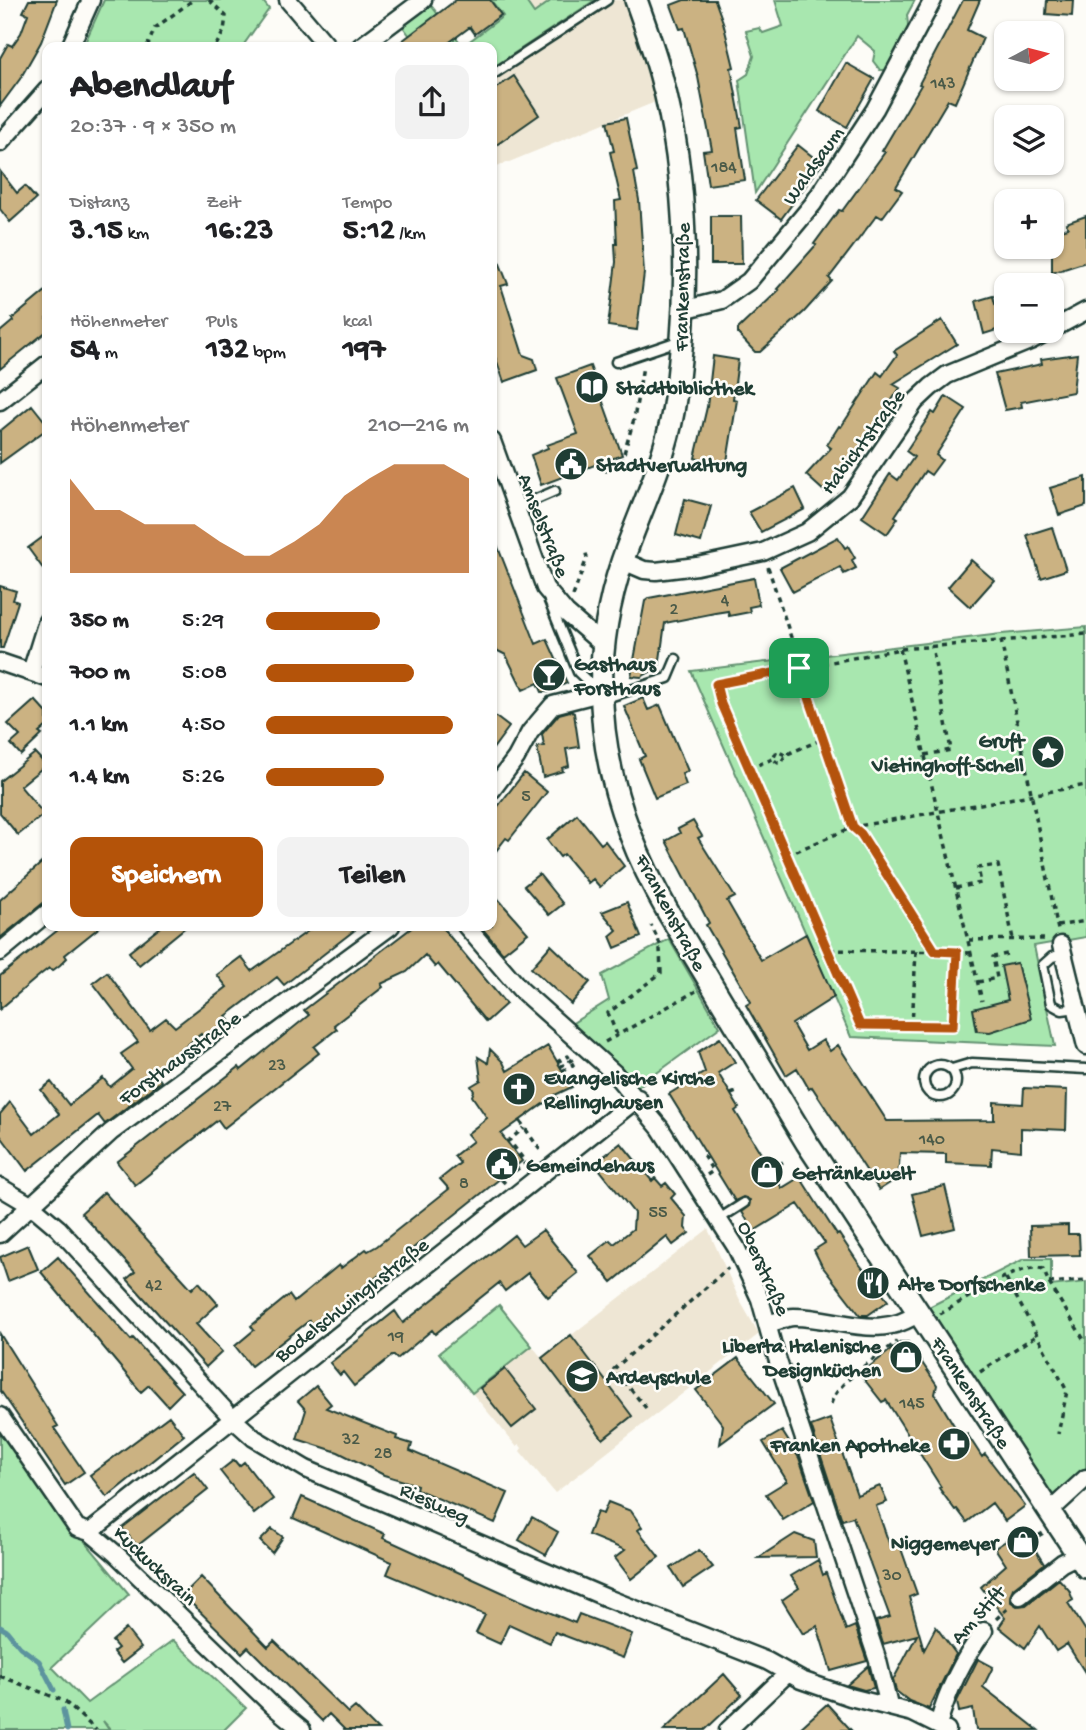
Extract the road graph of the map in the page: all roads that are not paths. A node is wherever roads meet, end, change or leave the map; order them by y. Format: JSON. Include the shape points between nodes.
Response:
{"nodes":[{"id":1,"x":91,"y":0,"type":"edge"},
{"id":2,"x":288,"y":0,"type":"edge"},
{"id":3,"x":423,"y":0,"type":"edge"},
{"id":4,"x":607,"y":0,"type":"edge"},
{"id":5,"x":636,"y":0,"type":"edge"},
{"id":6,"x":933,"y":0,"type":"edge"},
{"id":7,"x":72,"y":42,"type":"edge"},
{"id":8,"x":324,"y":42,"type":"edge"},
{"id":9,"x":366,"y":42,"type":"edge"},
{"id":10,"x":497,"y":72,"type":"edge"},
{"id":11,"x":42,"y":96,"type":"edge"},
{"id":12,"x":0,"y":143,"type":"edge"},
{"id":13,"x":683,"y":310,"type":"junction"},
{"id":14,"x":1086,"y":311,"type":"edge"},
{"id":15,"x":681,"y":340,"type":"junction"},
{"id":16,"x":616,"y":362,"type":"dead end"},
{"id":17,"x":42,"y":368,"type":"edge"},
{"id":18,"x":0,"y":401,"type":"edge"},
{"id":19,"x":497,"y":455,"type":"edge"},
{"id":20,"x":555,"y":491,"type":"dead end"},
{"id":21,"x":516,"y":508,"type":"junction"},
{"id":22,"x":623,"y":561,"type":"junction"},
{"id":23,"x":545,"y":588,"type":"junction"},
{"id":24,"x":42,"y":636,"type":"edge"},
{"id":25,"x":602,"y":644,"type":"junction"},
{"id":26,"x":676,"y":659,"type":"dead end"},
{"id":27,"x":0,"y":662,"type":"edge"},
{"id":28,"x":30,"y":672,"type":"junction"},
{"id":29,"x":42,"y":676,"type":"edge"},
{"id":30,"x":600,"y":696,"type":"junction"},
{"id":31,"x":497,"y":783,"type":"edge"},
{"id":32,"x":42,"y":917,"type":"edge"},
{"id":33,"x":384,"y":931,"type":"edge"},
{"id":34,"x":470,"y":931,"type":"edge"},
{"id":35,"x":1058,"y":944,"type":"joint"},
{"id":36,"x":0,"y":952,"type":"edge"},
{"id":37,"x":1077,"y":1008,"type":"junction"},
{"id":38,"x":1086,"y":1046,"type":"edge"},
{"id":39,"x":952,"y":1069,"type":"junction"},
{"id":40,"x":1086,"y":1069,"type":"edge"},
{"id":41,"x":638,"y":1098,"type":"junction"},
{"id":42,"x":0,"y":1187,"type":"edge"},
{"id":43,"x":744,"y":1203,"type":"dead end"},
{"id":44,"x":32,"y":1206,"type":"junction"},
{"id":45,"x":719,"y":1219,"type":"junction"},
{"id":46,"x":0,"y":1234,"type":"edge"},
{"id":47,"x":912,"y":1318,"type":"junction"},
{"id":48,"x":768,"y":1324,"type":"junction"},
{"id":49,"x":0,"y":1416,"type":"edge"},
{"id":50,"x":233,"y":1419,"type":"junction"},
{"id":51,"x":1084,"y":1484,"type":"edge"},
{"id":52,"x":1050,"y":1511,"type":"junction"},
{"id":53,"x":90,"y":1532,"type":"junction"},
{"id":54,"x":1082,"y":1561,"type":"edge"},
{"id":55,"x":1020,"y":1596,"type":"road end"},
{"id":56,"x":984,"y":1631,"type":"road end"},
{"id":57,"x":788,"y":1673,"type":"junction"},
{"id":58,"x":889,"y":1706,"type":"junction"},
{"id":59,"x":942,"y":1727,"type":"edge"},
{"id":60,"x":302,"y":1730,"type":"edge"},
{"id":61,"x":728,"y":1730,"type":"edge"}],
"edges":[{"from":1,"to":7,"type":"street"},
{"from":2,"to":8,"type":"street"},
{"from":3,"to":9,"type":"street"},
{"from":4,"to":10,"type":"lane"},
{"from":5,"to":13,"type":"main road","name":"Frankenstraße","via":[[661,76],[675,147],[682,215]]},
{"from":6,"to":13,"type":"street","name":"Waldsaum","via":[[876,109],[813,204],[749,281],[723,300]]},
{"from":11,"to":12,"type":"street"},
{"from":13,"to":15,"type":"main road","name":"Frankenstraße"},
{"from":14,"to":22,"type":"street","name":"Habichtstraße","via":[[1032,340],[947,375],[931,387],[915,402],[859,487],[807,532],[763,552],[656,571]]},
{"from":15,"to":16,"type":"lane"},
{"from":15,"to":22,"type":"main road","name":"Frankenstraße","via":[[673,413]]},
{"from":17,"to":18,"type":"street"},
{"from":19,"to":21,"type":"street","name":"Amselstraße"},
{"from":20,"to":21,"type":"lane"},
{"from":21,"to":23,"type":"street","name":"Amselstraße"},
{"from":22,"to":25,"type":"main road","name":"Frankenstraße"},
{"from":23,"to":25,"type":"street","name":"Amselstraße"},
{"from":23,"to":30,"type":"lane","via":[[578,671]]},
{"from":24,"to":28,"type":"street"},
{"from":25,"to":30,"type":"main road","name":"Frankenstraße"},
{"from":26,"to":30,"type":"lane","via":[[668,678]]},
{"from":27,"to":28,"type":"street"},
{"from":28,"to":29,"type":"street"},
{"from":30,"to":31,"type":"street","via":[[553,705]]},
{"from":30,"to":47,"type":"main road","name":"Frankenstraße","via":[[610,768],[650,877]]},
{"from":32,"to":36,"type":"street"},
{"from":33,"to":44,"type":"street","name":"Forsthausstraße","via":[[111,1132]]},
{"from":34,"to":41,"type":"street","name":"Oberstraße","via":[[512,981]]},
{"from":35,"to":37,"type":"street"},
{"from":35,"to":37,"type":"lane","via":[[1043,965],[1051,1004],[1062,1010]]},
{"from":37,"to":38,"type":"street"},
{"from":39,"to":39,"type":"lane","via":[[936,1065],[928,1070],[925,1086],[931,1094],[951,1093],[957,1084]]},
{"from":39,"to":40,"type":"lane","via":[[972,1063]]},
{"from":41,"to":45,"type":"street","name":"Oberstraße"},
{"from":41,"to":50,"type":"street","name":"Bodelschwinghstraße"},
{"from":42,"to":44,"type":"street","name":"Riesweg"},
{"from":43,"to":45,"type":"lane"},
{"from":44,"to":46,"type":"street","name":"Forsthausstraße"},
{"from":44,"to":50,"type":"street","name":"Riesweg","via":[[58,1228]]},
{"from":45,"to":48,"type":"street","name":"Oberstraße","via":[[742,1260]]},
{"from":47,"to":48,"type":"street","via":[[861,1327],[793,1317]]},
{"from":47,"to":52,"type":"main road","name":"Frankenstraße","via":[[965,1382]]},
{"from":48,"to":58,"type":"street","name":"Oberstraße"},
{"from":49,"to":53,"type":"street","name":"Kuckucksrain","via":[[65,1513],[77,1528]]},
{"from":50,"to":53,"type":"street","name":"Bodelschwinghstraße"},
{"from":50,"to":57,"type":"street","name":"Riesweg","via":[[254,1438],[306,1469]]},
{"from":51,"to":52,"type":"street"},
{"from":52,"to":54,"type":"main road","name":"Frankenstraße"},
{"from":53,"to":60,"type":"street","name":"Kuckucksrain"},
{"from":54,"to":55,"type":"street","name":"Am Stift","via":[[1055,1568]]},
{"from":56,"to":59,"type":"street","name":"Am Stift","via":[[965,1656],[947,1694]]},
{"from":57,"to":58,"type":"street","name":"Riesweg","via":[[850,1697]]},
{"from":57,"to":61,"type":"street"},
{"from":58,"to":59,"type":"street","name":"Riesweg"}]}
